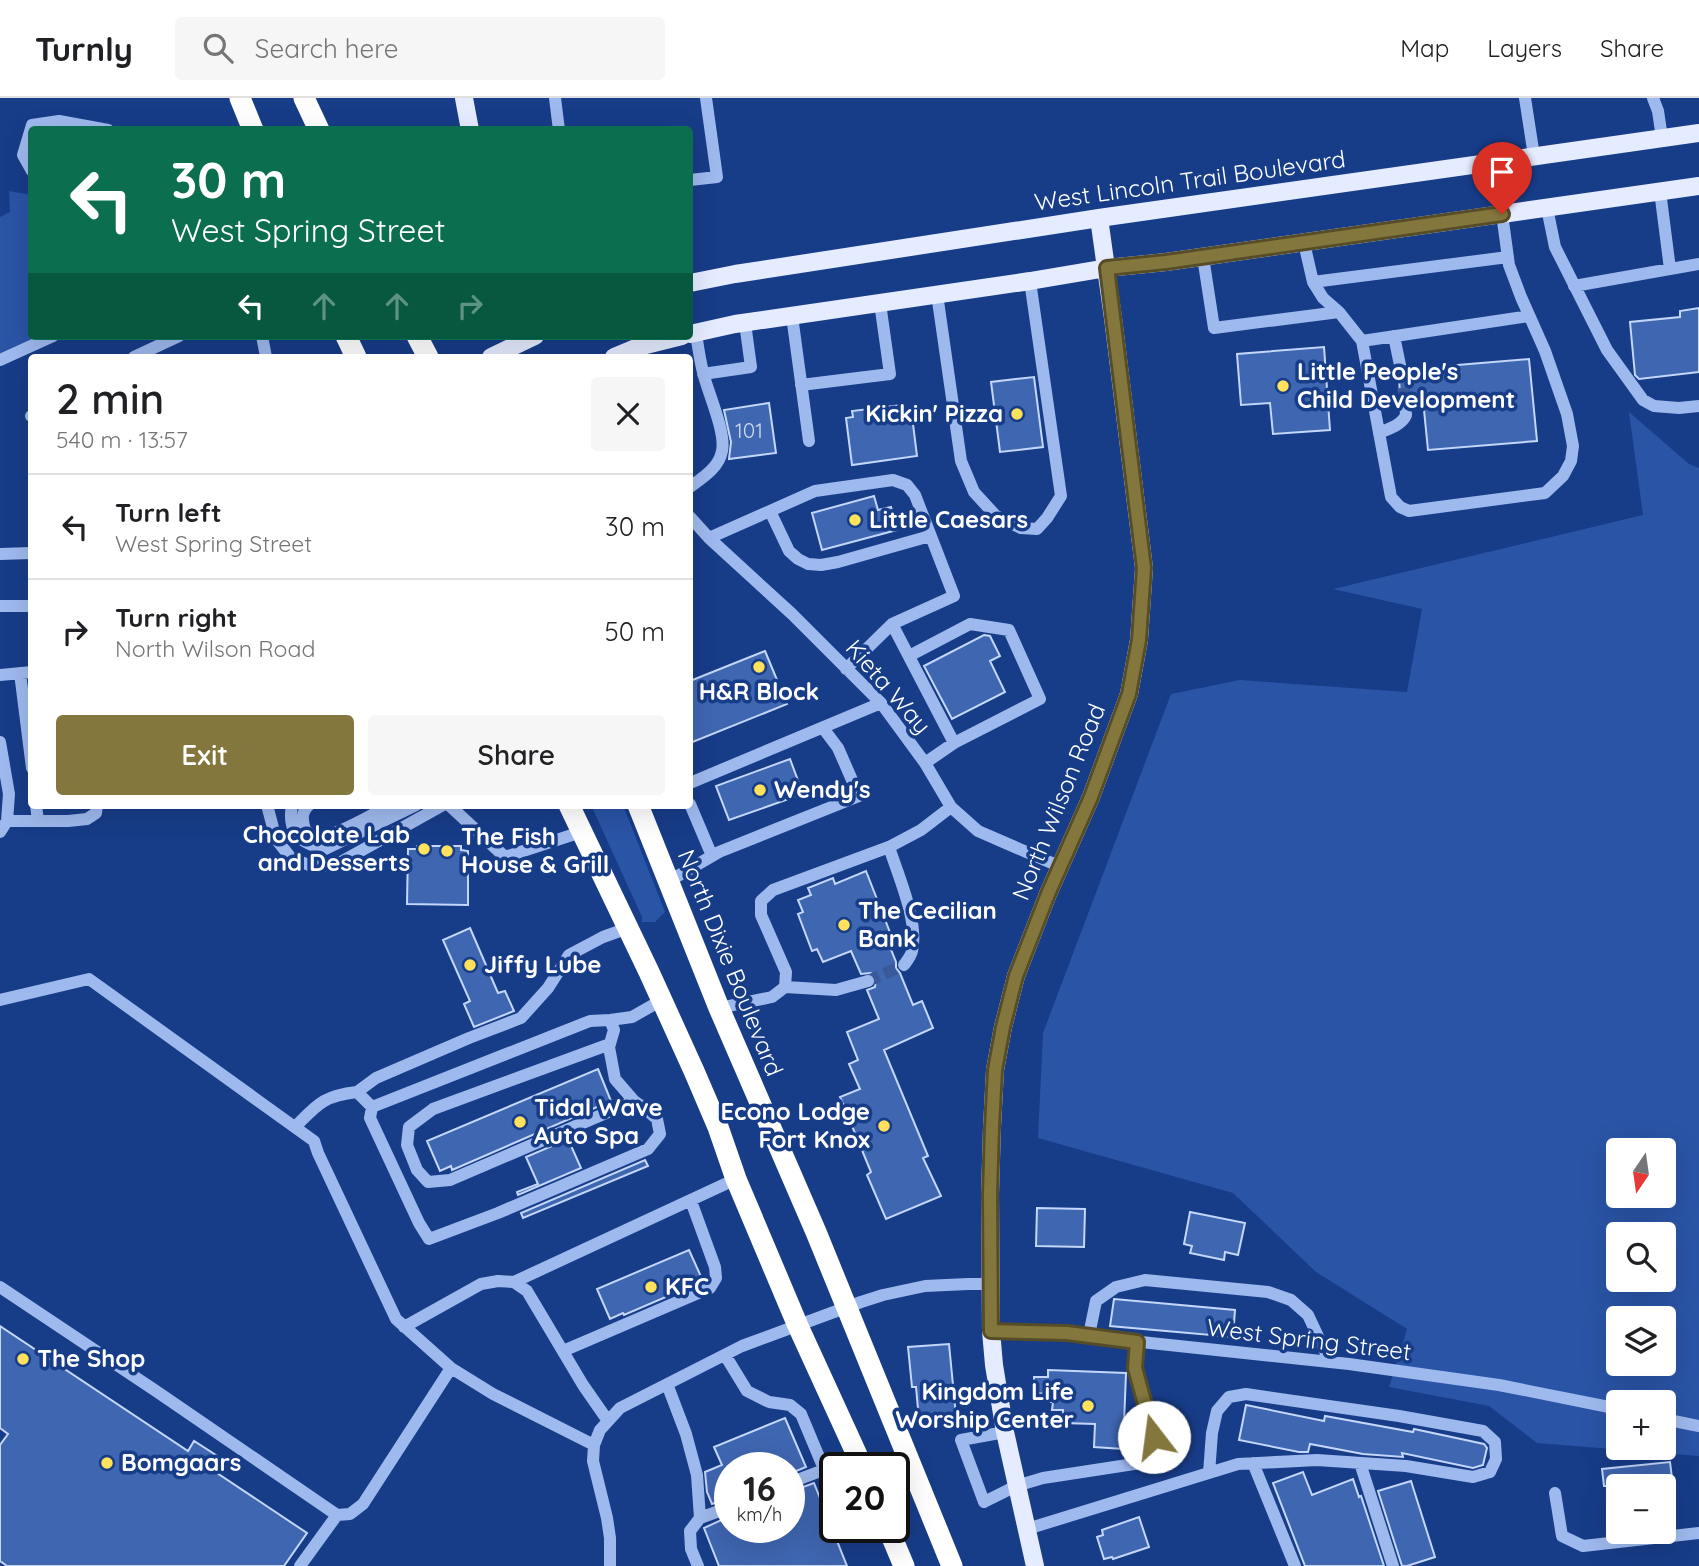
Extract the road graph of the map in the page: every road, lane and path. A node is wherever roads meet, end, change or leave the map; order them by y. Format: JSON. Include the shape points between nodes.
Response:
{"nodes":[{"id":1,"x":240,"y":98,"type":"edge"},
{"id":2,"x":304,"y":98,"type":"edge"},
{"id":3,"x":464,"y":98,"type":"edge"},
{"id":4,"x":555,"y":98,"type":"edge"},
{"id":5,"x":706,"y":98,"type":"edge"},
{"id":6,"x":1525,"y":98,"type":"edge"},
{"id":7,"x":1653,"y":98,"type":"edge"},
{"id":8,"x":32,"y":126,"type":"edge"},
{"id":9,"x":86,"y":126,"type":"edge"},
{"id":10,"x":251,"y":126,"type":"edge"},
{"id":11,"x":317,"y":126,"type":"edge"},
{"id":12,"x":469,"y":126,"type":"edge"},
{"id":13,"x":558,"y":126,"type":"edge"},
{"id":14,"x":1699,"y":133,"type":"edge"},
{"id":15,"x":28,"y":138,"type":"edge"},
{"id":16,"x":1662,"y":138,"type":"junction"},
{"id":17,"x":1534,"y":156,"type":"junction"},
{"id":18,"x":28,"y":164,"type":"edge"},
{"id":19,"x":693,"y":180,"type":"edge"},
{"id":20,"x":1699,"y":186,"type":"edge"},
{"id":21,"x":1660,"y":191,"type":"junction"},
{"id":22,"x":1547,"y":208,"type":"junction"},
{"id":23,"x":1502,"y":214,"type":"junction"},
{"id":24,"x":1099,"y":218,"type":"junction"},
{"id":25,"x":1304,"y":243,"type":"junction"},
{"id":26,"x":1203,"y":257,"type":"junction"},
{"id":27,"x":1508,"y":257,"type":"junction"},
{"id":28,"x":1699,"y":264,"type":"edge"},
{"id":29,"x":1107,"y":268,"type":"junction"},
{"id":30,"x":1670,"y":269,"type":"junction"},
{"id":31,"x":1030,"y":281,"type":"junction"},
{"id":32,"x":693,"y":282,"type":"edge"},
{"id":33,"x":1313,"y":282,"type":"junction"},
{"id":34,"x":1574,"y":286,"type":"junction"},
{"id":35,"x":937,"y":294,"type":"junction"},
{"id":36,"x":880,"y":303,"type":"junction"},
{"id":37,"x":1339,"y":313,"type":"junction"},
{"id":38,"x":792,"y":316,"type":"junction"},
{"id":39,"x":1529,"y":316,"type":"junction"},
{"id":40,"x":745,"y":323,"type":"junction"},
{"id":41,"x":693,"y":333,"type":"edge"},
{"id":42,"x":1394,"y":337,"type":"junction"},
{"id":43,"x":44,"y":340,"type":"edge"},
{"id":44,"x":171,"y":340,"type":"edge"},
{"id":45,"x":527,"y":340,"type":"edge"},
{"id":46,"x":664,"y":340,"type":"edge"},
{"id":47,"x":691,"y":340,"type":"edge"},
{"id":48,"x":1362,"y":341,"type":"junction"},
{"id":49,"x":141,"y":354,"type":"edge"},
{"id":50,"x":497,"y":354,"type":"edge"},
{"id":51,"x":621,"y":354,"type":"edge"},
{"id":52,"x":0,"y":360,"type":"edge"},
{"id":53,"x":1401,"y":370,"type":"tunnel mouth"},
{"id":54,"x":703,"y":374,"type":"junction"},
{"id":55,"x":801,"y":386,"type":"junction"},
{"id":56,"x":1405,"y":402,"type":"tunnel mouth"},
{"id":57,"x":1699,"y":406,"type":"edge"},
{"id":58,"x":1379,"y":433,"type":"junction"},
{"id":59,"x":809,"y":441,"type":"dead end"},
{"id":60,"x":693,"y":485,"type":"edge"},
{"id":61,"x":769,"y":511,"type":"junction"},
{"id":62,"x":693,"y":520,"type":"edge"},
{"id":63,"x":930,"y":536,"type":"junction"},
{"id":64,"x":709,"y":538,"type":"junction"},
{"id":65,"x":28,"y":553,"type":"edge"},
{"id":66,"x":0,"y":554,"type":"edge"},
{"id":67,"x":0,"y":606,"type":"edge"},
{"id":68,"x":28,"y":606,"type":"edge"},
{"id":69,"x":892,"y":624,"type":"junction"},
{"id":70,"x":909,"y":656,"type":"junction"},
{"id":71,"x":846,"y":669,"type":"junction"},
{"id":72,"x":26,"y":673,"type":"edge"},
{"id":73,"x":0,"y":675,"type":"edge"},
{"id":74,"x":881,"y":703,"type":"junction"},
{"id":75,"x":28,"y":705,"type":"edge"},
{"id":76,"x":823,"y":727,"type":"junction"},
{"id":77,"x":0,"y":742,"type":"edge"},
{"id":78,"x":954,"y":744,"type":"junction"},
{"id":79,"x":925,"y":762,"type":"junction"},
{"id":80,"x":693,"y":782,"type":"edge"},
{"id":81,"x":951,"y":807,"type":"junction"},
{"id":82,"x":36,"y":809,"type":"edge"},
{"id":83,"x":96,"y":809,"type":"edge"},
{"id":84,"x":268,"y":809,"type":"edge"},
{"id":85,"x":291,"y":809,"type":"edge"},
{"id":86,"x":305,"y":809,"type":"edge"},
{"id":87,"x":383,"y":809,"type":"edge"},
{"id":88,"x":408,"y":809,"type":"edge"},
{"id":89,"x":436,"y":809,"type":"edge"},
{"id":90,"x":453,"y":809,"type":"edge"},
{"id":91,"x":571,"y":809,"type":"edge"},
{"id":92,"x":640,"y":809,"type":"edge"},
{"id":93,"x":692,"y":809,"type":"edge"},
{"id":94,"x":38,"y":821,"type":"junction"},
{"id":95,"x":3,"y":826,"type":"edge"},
{"id":96,"x":581,"y":832,"type":"junction"},
{"id":97,"x":889,"y":848,"type":"junction"},
{"id":98,"x":712,"y":856,"type":"junction"},
{"id":99,"x":1061,"y":867,"type":"junction"},
{"id":100,"x":669,"y":881,"type":"junction"},
{"id":101,"x":628,"y":928,"type":"junction"},
{"id":102,"x":904,"y":965,"type":"dead end"},
{"id":103,"x":868,"y":981,"type":"tunnel mouth"},
{"id":104,"x":785,"y":987,"type":"junction"},
{"id":105,"x":0,"y":1000,"type":"edge"},
{"id":106,"x":662,"y":1000,"type":"junction"},
{"id":107,"x":719,"y":1008,"type":"junction"},
{"id":108,"x":610,"y":1020,"type":"junction"},
{"id":109,"x":610,"y":1044,"type":"junction"},
{"id":110,"x":356,"y":1092,"type":"junction"},
{"id":111,"x":634,"y":1101,"type":"junction"},
{"id":112,"x":372,"y":1107,"type":"junction"},
{"id":113,"x":295,"y":1127,"type":"junction"},
{"id":114,"x":736,"y":1179,"type":"junction"},
{"id":115,"x":691,"y":1201,"type":"junction"},
{"id":116,"x":514,"y":1282,"type":"junction"},
{"id":117,"x":991,"y":1284,"type":"junction"},
{"id":118,"x":0,"y":1287,"type":"edge"},
{"id":119,"x":846,"y":1308,"type":"junction"},
{"id":120,"x":798,"y":1326,"type":"junction"},
{"id":121,"x":404,"y":1327,"type":"junction"},
{"id":122,"x":991,"y":1331,"type":"junction"},
{"id":123,"x":1089,"y":1335,"type":"junction"},
{"id":124,"x":1137,"y":1342,"type":"junction"},
{"id":125,"x":563,"y":1351,"type":"junction"},
{"id":126,"x":725,"y":1355,"type":"junction"},
{"id":127,"x":1330,"y":1362,"type":"junction"},
{"id":128,"x":451,"y":1368,"type":"junction"},
{"id":129,"x":667,"y":1384,"type":"junction"},
{"id":130,"x":1606,"y":1406,"type":"edge"},
{"id":131,"x":608,"y":1421,"type":"junction"},
{"id":132,"x":1676,"y":1421,"type":"edge"},
{"id":133,"x":1699,"y":1426,"type":"edge"},
{"id":134,"x":1005,"y":1432,"type":"junction"},
{"id":135,"x":594,"y":1445,"type":"junction"},
{"id":136,"x":856,"y":1452,"type":"edge"},
{"id":137,"x":819,"y":1457,"type":"edge"},
{"id":138,"x":1253,"y":1463,"type":"junction"},
{"id":139,"x":1360,"y":1463,"type":"junction"},
{"id":140,"x":1209,"y":1473,"type":"junction"},
{"id":141,"x":1016,"y":1486,"type":"junction"},
{"id":142,"x":1555,"y":1493,"type":"dead end"},
{"id":143,"x":714,"y":1513,"type":"edge"},
{"id":144,"x":337,"y":1515,"type":"junction"},
{"id":145,"x":700,"y":1518,"type":"junction"},
{"id":146,"x":1027,"y":1529,"type":"junction"},
{"id":147,"x":1699,"y":1533,"type":"edge"},
{"id":148,"x":894,"y":1543,"type":"edge"},
{"id":149,"x":300,"y":1566,"type":"edge"},
{"id":150,"x":610,"y":1566,"type":"edge"},
{"id":151,"x":698,"y":1566,"type":"edge"},
{"id":152,"x":904,"y":1566,"type":"edge"},
{"id":153,"x":952,"y":1566,"type":"edge"},
{"id":154,"x":1035,"y":1566,"type":"edge"},
{"id":155,"x":1295,"y":1566,"type":"edge"},
{"id":156,"x":1393,"y":1566,"type":"edge"}],
"edges":[{"from":1,"to":10,"type":"highway"},
{"from":2,"to":11,"type":"highway"},
{"from":3,"to":12,"type":"main road"},
{"from":4,"to":13,"type":"street"},
{"from":5,"to":19,"type":"street","via":[[717,177]]},
{"from":6,"to":17,"type":"street"},
{"from":7,"to":16,"type":"street"},
{"from":8,"to":9,"type":"street","via":[[59,121]]},
{"from":14,"to":16,"type":"main road","name":"West Lincoln Trail Boulevard"},
{"from":15,"to":18,"type":"street","via":[[23,155]]},
{"from":16,"to":17,"type":"main road","name":"West Lincoln Trail Boulevard"},
{"from":17,"to":24,"type":"main road","name":"West Lincoln Trail Boulevard"},
{"from":20,"to":21,"type":"main road"},
{"from":21,"to":22,"type":"main road"},
{"from":21,"to":30,"type":"street"},
{"from":22,"to":23,"type":"main road"},
{"from":22,"to":34,"type":"street","via":[[1555,247]]},
{"from":23,"to":25,"type":"main road"},
{"from":23,"to":27,"type":"street"},
{"from":24,"to":29,"type":"main road","name":"North Wilson Road"},
{"from":24,"to":32,"type":"main road","name":"West Lincoln Trail Boulevard"},
{"from":25,"to":26,"type":"main road"},
{"from":25,"to":33,"type":"street"},
{"from":26,"to":29,"type":"main road"},
{"from":26,"to":37,"type":"street","via":[[1214,328]]},
{"from":27,"to":33,"type":"street"},
{"from":27,"to":39,"type":"street"},
{"from":28,"to":30,"type":"street"},
{"from":29,"to":31,"type":"main road"},
{"from":29,"to":99,"type":"main road","name":"North Wilson Road","via":[[1144,568],[1139,640],[1129,694]]},
{"from":30,"to":34,"type":"street"},
{"from":31,"to":35,"type":"main road"},
{"from":31,"to":35,"type":"street","via":[[1061,496],[1037,529],[1021,528],[996,516],[974,492],[961,461]]},
{"from":33,"to":37,"type":"street"},
{"from":34,"to":57,"type":"street","via":[[1606,350],[1643,400],[1654,406]]},
{"from":35,"to":36,"type":"main road"},
{"from":36,"to":38,"type":"main road"},
{"from":36,"to":55,"type":"street","via":[[890,374]]},
{"from":37,"to":48,"type":"street"},
{"from":38,"to":40,"type":"main road"},
{"from":38,"to":55,"type":"street"},
{"from":39,"to":42,"type":"street"},
{"from":39,"to":58,"type":"street","via":[[1567,414],[1573,446],[1563,476],[1545,493],[1409,511],[1391,497]]},
{"from":40,"to":41,"type":"main road"},
{"from":40,"to":54,"type":"street","via":[[751,367]]},
{"from":42,"to":48,"type":"street"},
{"from":42,"to":53,"type":"street"},
{"from":43,"to":52,"type":"street"},
{"from":44,"to":49,"type":"street"},
{"from":45,"to":50,"type":"main road"},
{"from":46,"to":51,"type":"main road"},
{"from":47,"to":54,"type":"street"},
{"from":48,"to":58,"type":"street"},
{"from":54,"to":60,"type":"street","via":[[723,450],[717,464]]},
{"from":55,"to":59,"type":"street"},
{"from":56,"to":58,"type":"street","via":[[1401,422]]},
{"from":61,"to":63,"type":"street","via":[[789,551],[808,564],[838,562]]},
{"from":61,"to":63,"type":"street","via":[[815,491],[893,480],[915,495]]},
{"from":61,"to":64,"type":"street"},
{"from":62,"to":64,"type":"street","name":"Kieta Way"},
{"from":63,"to":69,"type":"street","via":[[954,596]]},
{"from":64,"to":71,"type":"street","name":"Kieta Way"},
{"from":65,"to":66,"type":"street"},
{"from":67,"to":68,"type":"street"},
{"from":69,"to":70,"type":"street"},
{"from":69,"to":71,"type":"street"},
{"from":70,"to":78,"type":"street"},
{"from":70,"to":78,"type":"street","via":[[970,624],[1009,630],[1040,699]]},
{"from":71,"to":74,"type":"street","name":"Kieta Way"},
{"from":72,"to":73,"type":"street"},
{"from":72,"to":75,"type":"street"},
{"from":74,"to":76,"type":"street"},
{"from":74,"to":79,"type":"street","name":"Kieta Way"},
{"from":76,"to":80,"type":"street"},
{"from":76,"to":98,"type":"street","via":[[838,748],[859,796]]},
{"from":77,"to":95,"type":"street","via":[[9,794]]},
{"from":78,"to":79,"type":"street"},
{"from":79,"to":81,"type":"street","name":"Kieta Way"},
{"from":81,"to":97,"type":"street"},
{"from":81,"to":99,"type":"street","name":"Kieta Way","via":[[978,831]]},
{"from":82,"to":94,"type":"street"},
{"from":83,"to":94,"type":"street","via":[[87,819]]},
{"from":84,"to":89,"type":"street","via":[[276,838],[291,858],[314,867],[339,863]]},
{"from":85,"to":88,"type":"street","via":[[290,818],[299,839],[325,849]]},
{"from":86,"to":87,"type":"street","via":[[305,830],[325,837]]},
{"from":90,"to":96,"type":"street","via":[[505,857]]},
{"from":91,"to":96,"type":"highway"},
{"from":92,"to":100,"type":"highway","name":"North Dixie Boulevard"},
{"from":93,"to":98,"type":"street"},
{"from":94,"to":95,"type":"street"},
{"from":96,"to":101,"type":"highway"},
{"from":97,"to":102,"type":"street","via":[[914,936],[912,953]]},
{"from":97,"to":104,"type":"street","via":[[773,890],[761,901],[761,915],[786,972]]},
{"from":98,"to":100,"type":"street"},
{"from":99,"to":117,"type":"main road","name":"North Wilson Road","via":[[1016,976],[995,1070]]},
{"from":100,"to":107,"type":"highway","name":"North Dixie Boulevard"},
{"from":101,"to":106,"type":"highway"},
{"from":101,"to":110,"type":"street","via":[[569,955],[521,1018],[376,1078]]},
{"from":103,"to":104,"type":"street","via":[[836,990]]},
{"from":104,"to":107,"type":"street","via":[[772,997]]},
{"from":105,"to":113,"type":"street","via":[[89,979]]},
{"from":106,"to":108,"type":"street","via":[[632,1017]]},
{"from":106,"to":114,"type":"highway"},
{"from":107,"to":119,"type":"highway","name":"North Dixie Boulevard"},
{"from":108,"to":109,"type":"street","via":[[614,1030]]},
{"from":108,"to":112,"type":"street","via":[[590,1021]]},
{"from":109,"to":111,"type":"street","via":[[615,1079]]},
{"from":109,"to":111,"type":"street","via":[[433,1109],[410,1127],[407,1145],[417,1170],[428,1182],[450,1180]]},
{"from":110,"to":112,"type":"street"},
{"from":110,"to":113,"type":"street","via":[[317,1104]]},
{"from":111,"to":112,"type":"street","via":[[657,1119],[660,1134],[648,1149],[429,1239],[370,1118]]},
{"from":113,"to":121,"type":"street","via":[[314,1141],[396,1320]]},
{"from":114,"to":115,"type":"street"},
{"from":114,"to":120,"type":"highway"},
{"from":115,"to":116,"type":"street"},
{"from":115,"to":125,"type":"street","via":[[715,1267],[716,1278],[710,1288]]},
{"from":116,"to":121,"type":"street","via":[[481,1284]]},
{"from":116,"to":125,"type":"street","via":[[527,1291]]},
{"from":117,"to":119,"type":"street","via":[[925,1286]]},
{"from":117,"to":122,"type":"main road","name":"North Wilson Road"},
{"from":118,"to":144,"type":"street"},
{"from":119,"to":120,"type":"street"},
{"from":119,"to":153,"type":"highway","name":"North Dixie Boulevard"},
{"from":120,"to":126,"type":"street"},
{"from":120,"to":136,"type":"highway"},
{"from":121,"to":128,"type":"street"},
{"from":122,"to":123,"type":"street","name":"West Spring Street"},
{"from":122,"to":134,"type":"main road","name":"North Wilson Road"},
{"from":123,"to":124,"type":"street","name":"West Spring Street"},
{"from":123,"to":127,"type":"street","via":[[1096,1301],[1116,1287],[1145,1280],[1268,1292],[1291,1300],[1308,1315]]},
{"from":124,"to":127,"type":"street","name":"West Spring Street"},
{"from":124,"to":141,"type":"street","via":[[1135,1368],[1160,1460]]},
{"from":125,"to":131,"type":"street"},
{"from":126,"to":129,"type":"street"},
{"from":126,"to":137,"type":"street","via":[[747,1391],[769,1402],[790,1405],[801,1414]]},
{"from":127,"to":130,"type":"street","name":"West Spring Street","via":[[1499,1385]]},
{"from":128,"to":135,"type":"street"},
{"from":128,"to":144,"type":"street","via":[[363,1504],[351,1514]]},
{"from":129,"to":131,"type":"street","via":[[620,1408]]},
{"from":129,"to":145,"type":"street","via":[[692,1454]]},
{"from":131,"to":135,"type":"street"},
{"from":132,"to":133,"type":"street"},
{"from":134,"to":141,"type":"main road","name":"North Wilson Road"},
{"from":134,"to":141,"type":"street","via":[[961,1440],[984,1502]]},
{"from":135,"to":150,"type":"street","via":[[593,1461],[610,1538]]},
{"from":138,"to":139,"type":"street"},
{"from":138,"to":140,"type":"street"},
{"from":138,"to":155,"type":"street"},
{"from":139,"to":140,"type":"street","via":[[1474,1477],[1490,1472],[1496,1459],[1495,1442],[1483,1431],[1246,1394],[1229,1397],[1217,1412]]},
{"from":139,"to":156,"type":"street"},
{"from":140,"to":146,"type":"street"},
{"from":141,"to":146,"type":"main road","name":"North Wilson Road"},
{"from":142,"to":147,"type":"street","via":[[1562,1536],[1583,1546]]},
{"from":143,"to":145,"type":"street"},
{"from":144,"to":149,"type":"street"},
{"from":145,"to":151,"type":"street","via":[[690,1531]]},
{"from":146,"to":154,"type":"main road","name":"North Wilson Road"},
{"from":148,"to":152,"type":"highway"}]}
